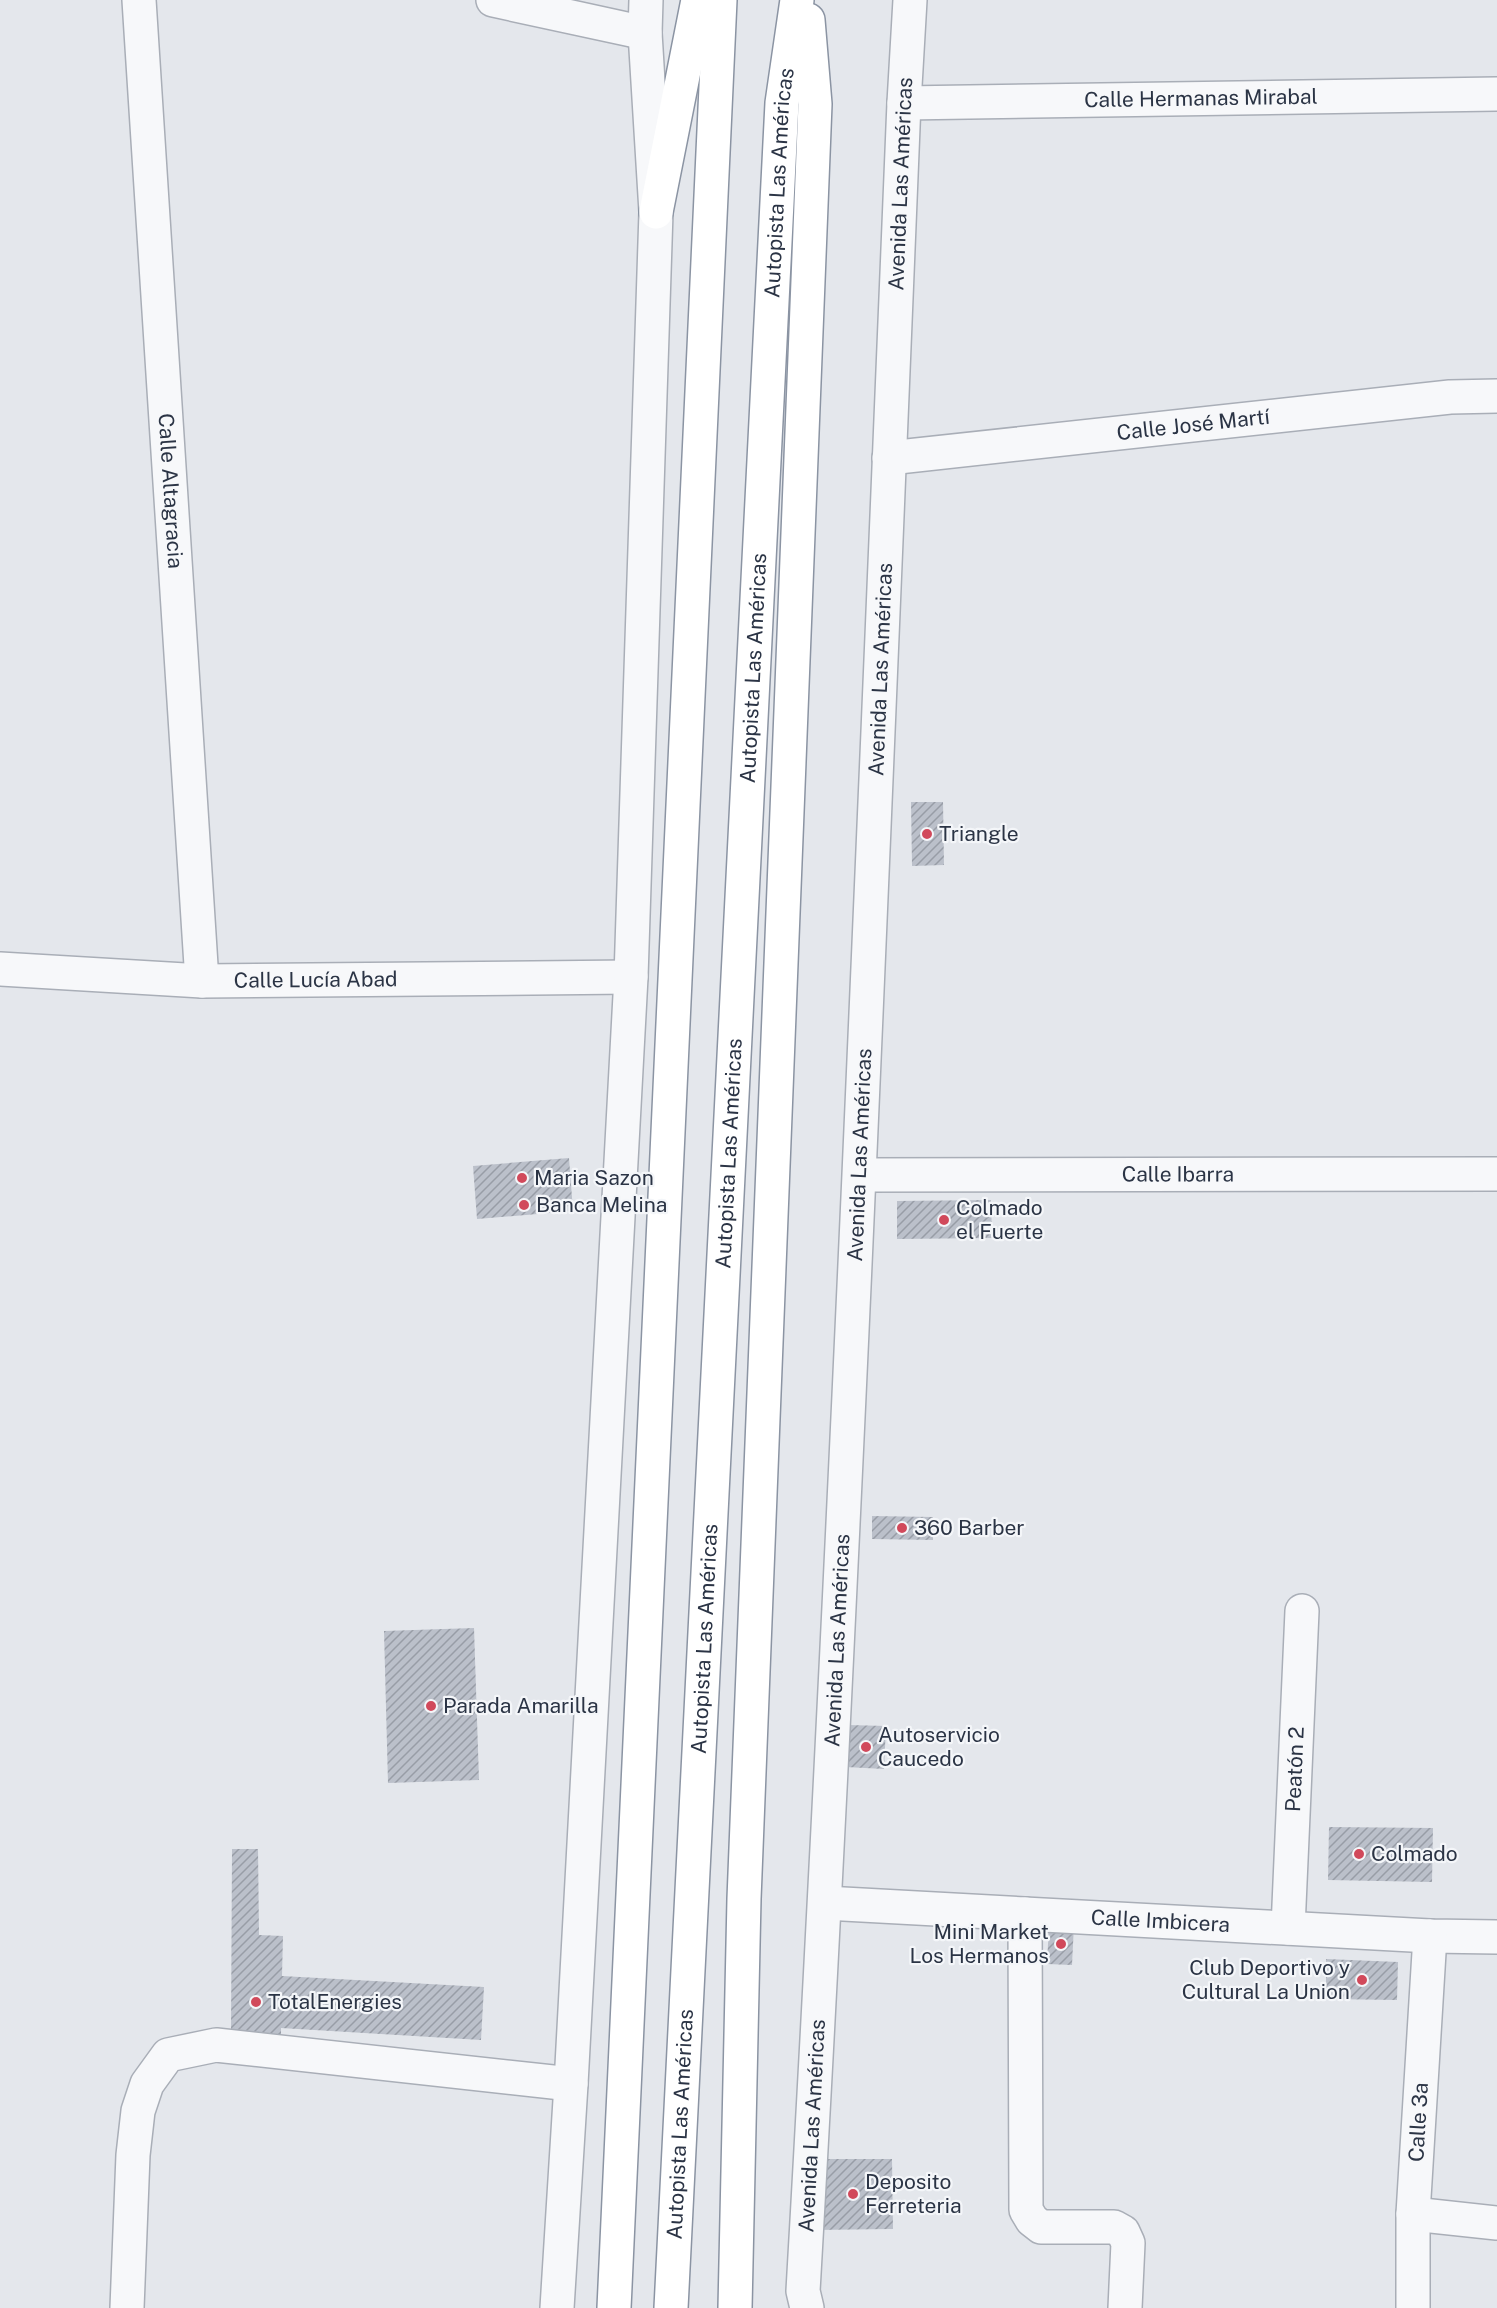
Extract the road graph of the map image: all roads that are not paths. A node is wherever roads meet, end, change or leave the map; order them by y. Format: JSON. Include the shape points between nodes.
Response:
{"nodes":[{"id":1,"x":139,"y":0,"type":"edge"},
{"id":2,"x":493,"y":0,"type":"edge"},
{"id":3,"x":646,"y":0,"type":"edge"},
{"id":4,"x":698,"y":0,"type":"edge"},
{"id":5,"x":720,"y":0,"type":"edge"},
{"id":6,"x":797,"y":0,"type":"edge"},
{"id":7,"x":806,"y":0,"type":"edge"},
{"id":8,"x":910,"y":0,"type":"edge"},
{"id":9,"x":645,"y":33,"type":"junction"},
{"id":10,"x":1497,"y":94,"type":"edge"},
{"id":11,"x":904,"y":103,"type":"junction"},
{"id":12,"x":656,"y":212,"type":"junction"},
{"id":13,"x":1497,"y":396,"type":"edge"},
{"id":14,"x":889,"y":458,"type":"junction"},
{"id":15,"x":0,"y":969,"type":"edge"},
{"id":16,"x":631,"y":977,"type":"junction"},
{"id":17,"x":202,"y":981,"type":"junction"},
{"id":18,"x":1497,"y":1174,"type":"edge"},
{"id":19,"x":860,"y":1175,"type":"junction"},
{"id":20,"x":1302,"y":1611,"type":"dead end"},
{"id":21,"x":825,"y":1903,"type":"junction"},
{"id":22,"x":1025,"y":1914,"type":"junction"},
{"id":23,"x":1288,"y":1928,"type":"junction"},
{"id":24,"x":1430,"y":1936,"type":"junction"},
{"id":25,"x":1497,"y":1937,"type":"edge"},
{"id":26,"x":571,"y":2084,"type":"junction"},
{"id":27,"x":1413,"y":2214,"type":"junction"},
{"id":28,"x":1497,"y":2223,"type":"edge"},
{"id":29,"x":736,"y":2270,"type":"junction"},
{"id":30,"x":128,"y":2308,"type":"edge"},
{"id":31,"x":557,"y":2308,"type":"edge"},
{"id":32,"x":614,"y":2308,"type":"edge"},
{"id":33,"x":670,"y":2308,"type":"edge"},
{"id":34,"x":735,"y":2308,"type":"edge"},
{"id":35,"x":747,"y":2308,"type":"edge"},
{"id":36,"x":807,"y":2308,"type":"edge"},
{"id":37,"x":1125,"y":2308,"type":"edge"},
{"id":38,"x":1413,"y":2308,"type":"edge"}],
"edges":[{"from":1,"to":17,"type":"street","name":"Calle Altagracia"},
{"from":2,"to":9,"type":"street"},
{"from":3,"to":9,"type":"street"},
{"from":4,"to":12,"type":"highway"},
{"from":5,"to":32,"type":"highway"},
{"from":6,"to":33,"type":"highway","name":"Autopista Las Américas","via":[[782,103]]},
{"from":7,"to":29,"type":"highway","via":[[814,104],[744,1899]]},
{"from":8,"to":11,"type":"street","name":"Avenida Las Américas"},
{"from":9,"to":12,"type":"street"},
{"from":10,"to":11,"type":"street","name":"Calle Hermanas Mirabal"},
{"from":11,"to":14,"type":"street","name":"Avenida Las Américas"},
{"from":12,"to":16,"type":"street"},
{"from":13,"to":14,"type":"street","name":"Calle José Martí","via":[[1450,397]]},
{"from":14,"to":19,"type":"street","name":"Avenida Las Américas"},
{"from":15,"to":17,"type":"street","name":"Calle Lucía Abad"},
{"from":16,"to":17,"type":"street","name":"Calle Lucía Abad"},
{"from":16,"to":26,"type":"street"},
{"from":18,"to":19,"type":"street","name":"Calle Ibarra"},
{"from":19,"to":21,"type":"street","name":"Avenida Las Américas"},
{"from":20,"to":23,"type":"street","name":"Peatón 2"},
{"from":21,"to":22,"type":"street","name":"Calle Imbicera"},
{"from":21,"to":36,"type":"street","name":"Avenida Las Américas","via":[[803,2291]]},
{"from":22,"to":23,"type":"street","name":"Calle Imbicera"},
{"from":22,"to":37,"type":"street","via":[[1026,2210],[1041,2227],[1114,2227],[1123,2232],[1128,2243]]},
{"from":23,"to":24,"type":"street","name":"Calle Imbicera"},
{"from":24,"to":25,"type":"street","name":"Calle Imbicera"},
{"from":24,"to":27,"type":"street","name":"Calle 3a"},
{"from":26,"to":30,"type":"street","via":[[216,2044],[168,2055],[147,2084],[138,2111]]},
{"from":26,"to":31,"type":"street"},
{"from":27,"to":28,"type":"street"},
{"from":27,"to":38,"type":"street","name":"Calle 3a"},
{"from":29,"to":34,"type":"highway"},
{"from":29,"to":35,"type":"highway"}]}
